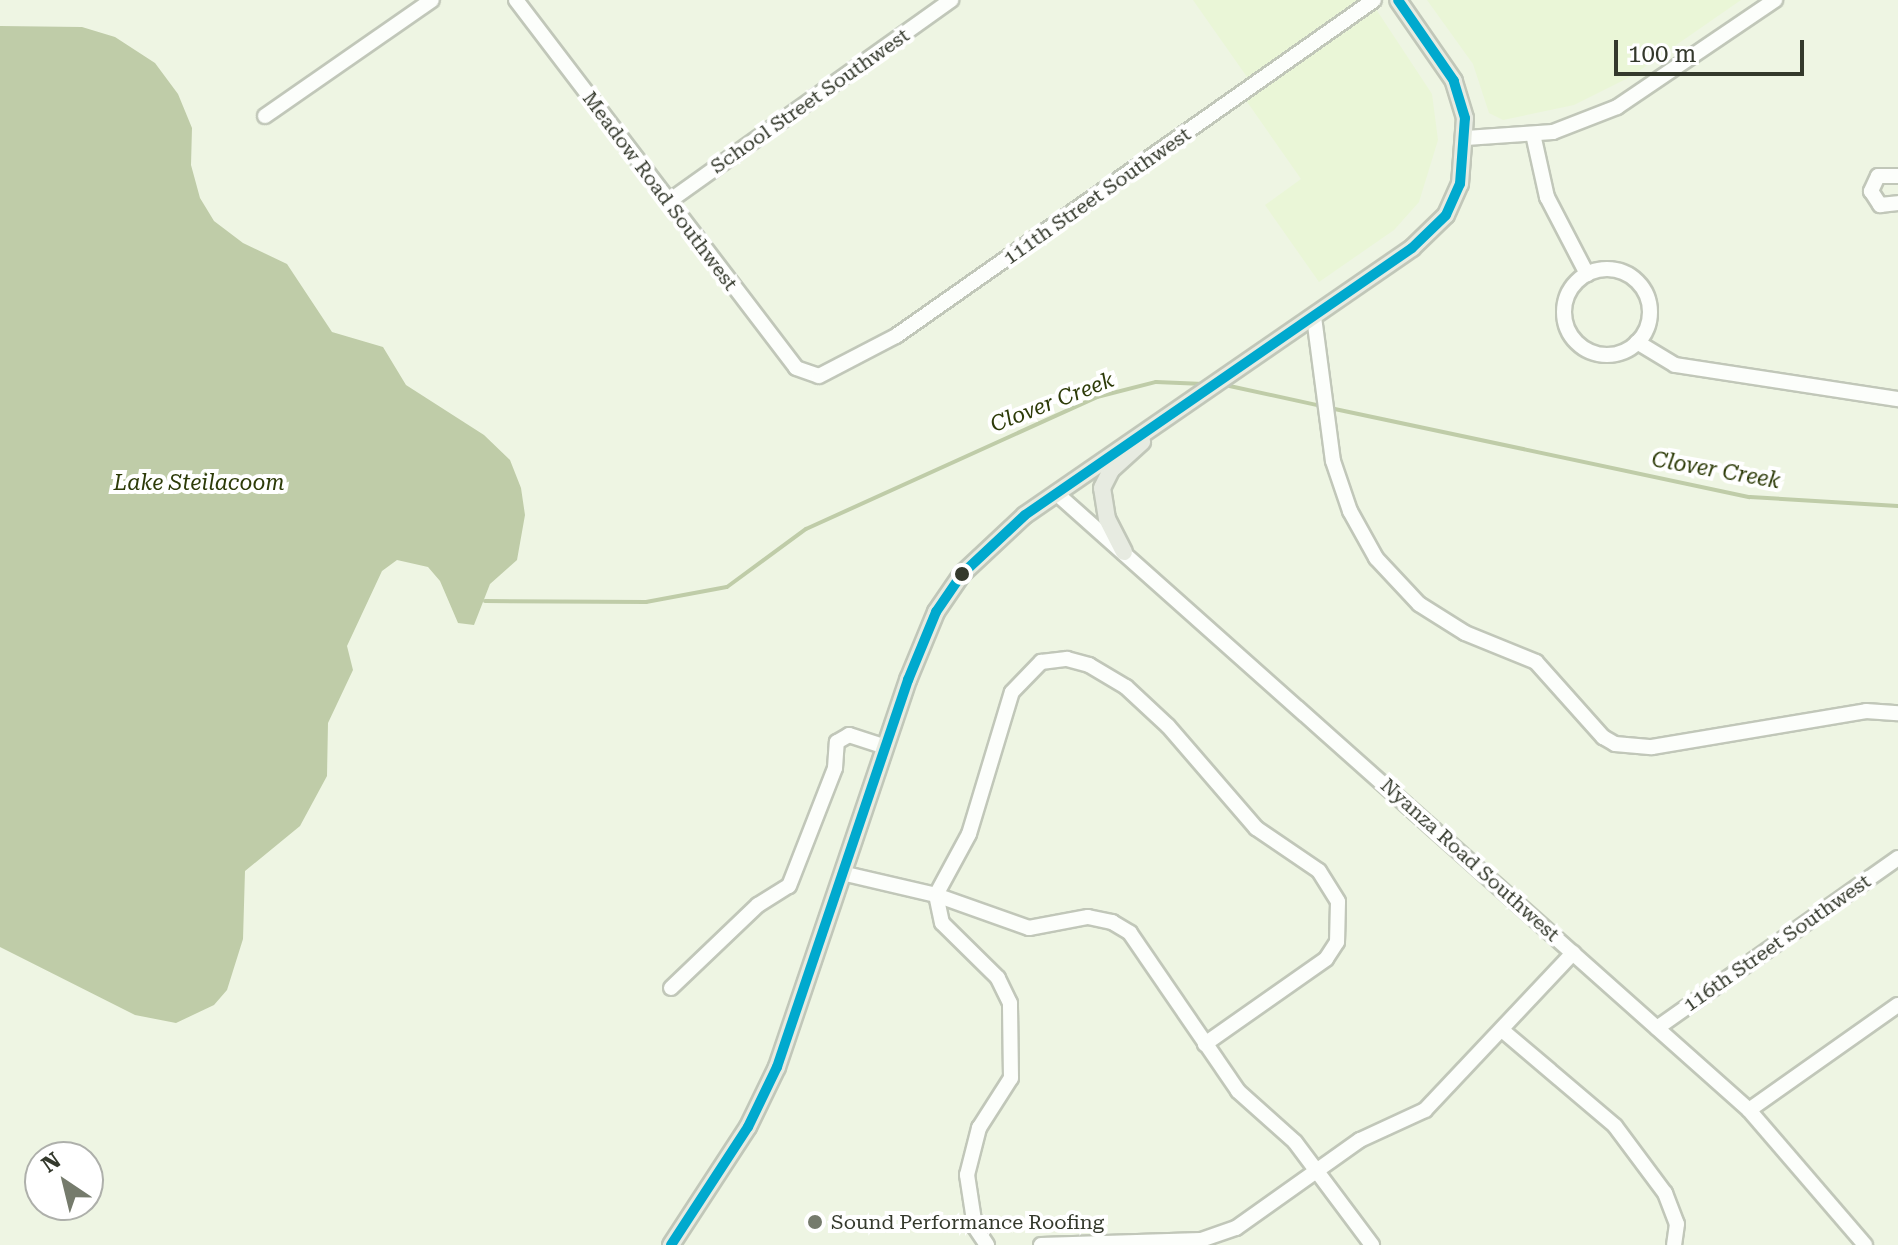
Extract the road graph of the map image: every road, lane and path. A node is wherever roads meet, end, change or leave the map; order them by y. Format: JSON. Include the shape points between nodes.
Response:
{"nodes":[{"id":1,"x":432,"y":0,"type":"edge"},
{"id":2,"x":516,"y":0,"type":"edge"},
{"id":3,"x":951,"y":0,"type":"edge"},
{"id":4,"x":1374,"y":0,"type":"edge"},
{"id":5,"x":1398,"y":0,"type":"edge"},
{"id":6,"x":1775,"y":0,"type":"edge"},
{"id":7,"x":265,"y":116,"type":"dead end"},
{"id":8,"x":1533,"y":134,"type":"junction"},
{"id":9,"x":1466,"y":138,"type":"junction"},
{"id":10,"x":1898,"y":176,"type":"edge"},
{"id":11,"x":668,"y":202,"type":"junction"},
{"id":12,"x":1898,"y":203,"type":"edge"},
{"id":13,"x":1587,"y":274,"type":"junction"},
{"id":14,"x":1314,"y":317,"type":"junction"},
{"id":15,"x":1637,"y":342,"type":"junction"},
{"id":16,"x":811,"y":375,"type":"joint"},
{"id":17,"x":1898,"y":399,"type":"edge"},
{"id":18,"x":1171,"y":412,"type":"junction"},
{"id":19,"x":1056,"y":493,"type":"junction"},
{"id":20,"x":1124,"y":552,"type":"junction"},
{"id":21,"x":1898,"y":713,"type":"edge"},
{"id":22,"x":885,"y":747,"type":"junction"},
{"id":23,"x":1898,"y":858,"type":"edge"},
{"id":24,"x":846,"y":874,"type":"junction"},
{"id":25,"x":936,"y":895,"type":"junction"},
{"id":26,"x":1573,"y":953,"type":"junction"},
{"id":27,"x":671,"y":988,"type":"dead end"},
{"id":28,"x":1898,"y":1005,"type":"edge"},
{"id":29,"x":1657,"y":1028,"type":"junction"},
{"id":30,"x":1502,"y":1030,"type":"junction"},
{"id":31,"x":1205,"y":1044,"type":"junction"},
{"id":32,"x":1749,"y":1110,"type":"junction"},
{"id":33,"x":1319,"y":1170,"type":"junction"},
{"id":34,"x":671,"y":1245,"type":"edge"},
{"id":35,"x":987,"y":1245,"type":"edge"},
{"id":36,"x":1041,"y":1245,"type":"edge"},
{"id":37,"x":1372,"y":1245,"type":"edge"},
{"id":38,"x":1674,"y":1245,"type":"edge"},
{"id":39,"x":1865,"y":1245,"type":"edge"}],
"edges":[{"from":1,"to":7,"type":"street"},
{"from":2,"to":11,"type":"street","name":"Meadow Road Southwest"},
{"from":3,"to":11,"type":"street","name":"School Street Southwest"},
{"from":4,"to":16,"type":"street","name":"111th Street Southwest","via":[[896,336],[837,369]]},
{"from":5,"to":9,"type":"main road","via":[[1454,81]]},
{"from":6,"to":8,"type":"street","via":[[1617,107],[1572,127]]},
{"from":8,"to":9,"type":"street"},
{"from":8,"to":13,"type":"street","via":[[1547,197]]},
{"from":9,"to":14,"type":"main road","via":[[1460,184],[1435,229]]},
{"from":10,"to":12,"type":"street","via":[[1878,176],[1871,191],[1880,205]]},
{"from":11,"to":16,"type":"street","name":"Meadow Road Southwest","via":[[796,368]]},
{"from":13,"to":15,"type":"street","via":[[1615,270],[1639,283],[1650,309]]},
{"from":13,"to":15,"type":"street","via":[[1567,294],[1564,321],[1570,334],[1579,345],[1605,355]]},
{"from":14,"to":18,"type":"main road"},
{"from":14,"to":21,"type":"street","via":[[1326,428],[1350,511],[1396,585],[1465,633],[1536,662],[1593,729],[1615,744],[1652,747],[1852,713]]},
{"from":15,"to":17,"type":"street","via":[[1675,365]]},
{"from":18,"to":19,"type":"main road"},
{"from":18,"to":20,"type":"main road","via":[[1111,470],[1102,488],[1107,519]]},
{"from":19,"to":20,"type":"street","name":"Nyanza Road Southwest"},
{"from":19,"to":22,"type":"main road","via":[[997,538],[944,599]]},
{"from":20,"to":26,"type":"street","name":"Nyanza Road Southwest"},
{"from":22,"to":24,"type":"main road"},
{"from":22,"to":27,"type":"street","via":[[849,735],[837,742],[835,768],[789,886],[758,905]]},
{"from":23,"to":29,"type":"street","name":"116th Street Southwest"},
{"from":24,"to":25,"type":"street"},
{"from":24,"to":34,"type":"main road","via":[[764,1096],[707,1196]]},
{"from":25,"to":31,"type":"street","via":[[1029,928],[1088,917],[1112,922],[1130,933]]},
{"from":25,"to":31,"type":"street","via":[[969,834],[1007,706],[1023,677],[1041,662],[1067,659],[1102,672],[1168,726],[1256,828],[1319,871],[1338,902],[1337,942],[1326,959]]},
{"from":25,"to":35,"type":"street","via":[[942,923],[998,978],[1010,1003],[1011,1078],[979,1128],[967,1175],[975,1227]]},
{"from":26,"to":29,"type":"street","name":"Nyanza Road Southwest"},
{"from":26,"to":30,"type":"street"},
{"from":28,"to":32,"type":"street"},
{"from":29,"to":32,"type":"street","name":"Nyanza Road Southwest"},
{"from":30,"to":33,"type":"street","via":[[1425,1110],[1360,1140]]},
{"from":30,"to":38,"type":"street","via":[[1615,1126],[1665,1193],[1677,1224]]},
{"from":31,"to":33,"type":"street","via":[[1245,1099]]},
{"from":32,"to":39,"type":"street","name":"Nyanza Road Southwest"},
{"from":33,"to":36,"type":"street","via":[[1222,1236]]},
{"from":33,"to":37,"type":"street"}]}
